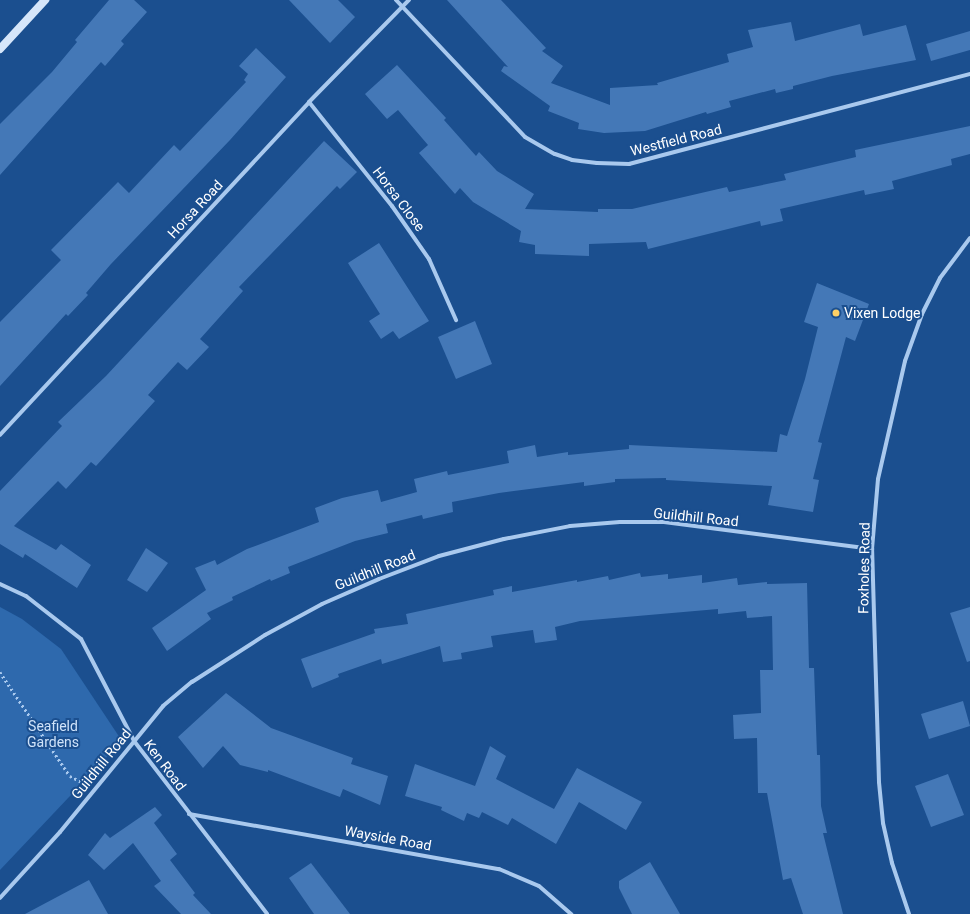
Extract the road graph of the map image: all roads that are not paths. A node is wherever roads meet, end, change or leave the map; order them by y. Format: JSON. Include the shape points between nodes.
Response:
{"nodes":[{"id":1,"x":45,"y":0,"type":"edge"},
{"id":2,"x":396,"y":0,"type":"edge"},
{"id":3,"x":409,"y":0,"type":"edge"},
{"id":4,"x":402,"y":7,"type":"junction"},
{"id":5,"x":0,"y":49,"type":"edge"},
{"id":6,"x":970,"y":74,"type":"edge"},
{"id":7,"x":309,"y":102,"type":"junction"},
{"id":8,"x":970,"y":238,"type":"edge"},
{"id":9,"x":456,"y":320,"type":"dead end"},
{"id":10,"x":0,"y":435,"type":"edge"},
{"id":11,"x":872,"y":549,"type":"junction"},
{"id":12,"x":0,"y":584,"type":"edge"},
{"id":13,"x":134,"y":741,"type":"junction"},
{"id":14,"x":188,"y":814,"type":"junction"},
{"id":15,"x":0,"y":898,"type":"edge"},
{"id":16,"x":267,"y":914,"type":"edge"},
{"id":17,"x":571,"y":914,"type":"edge"},
{"id":18,"x":909,"y":914,"type":"edge"}],
"edges":[{"from":1,"to":5,"type":"street"},
{"from":2,"to":4,"type":"street","name":"Westfield Road"},
{"from":3,"to":4,"type":"street","name":"Horsa Road"},
{"from":4,"to":6,"type":"street","name":"Westfield Road","via":[[525,137],[555,154],[597,164],[629,164]]},
{"from":4,"to":7,"type":"street","name":"Horsa Road"},
{"from":7,"to":9,"type":"street","name":"Horsa Close","via":[[392,206],[429,259]]},
{"from":7,"to":10,"type":"street","name":"Horsa Road"},
{"from":8,"to":11,"type":"street","name":"Foxholes Road","via":[[940,278],[922,314],[904,361],[878,479]]},
{"from":11,"to":13,"type":"street","name":"Guildhill Road","via":[[664,522],[620,522],[570,526],[439,556],[322,604],[265,635],[192,682],[163,706]]},
{"from":11,"to":18,"type":"street","name":"Foxholes Road","via":[[875,698],[883,823],[892,863]]},
{"from":12,"to":13,"type":"street","name":"Ken Road","via":[[26,596],[81,639]]},
{"from":13,"to":14,"type":"street","name":"Ken Road"},
{"from":13,"to":15,"type":"street","name":"Guildhill Road","via":[[60,832]]},
{"from":14,"to":16,"type":"street","name":"Ken Road"},
{"from":14,"to":17,"type":"street","name":"Wayside Road","via":[[499,869],[539,886]]}]}
